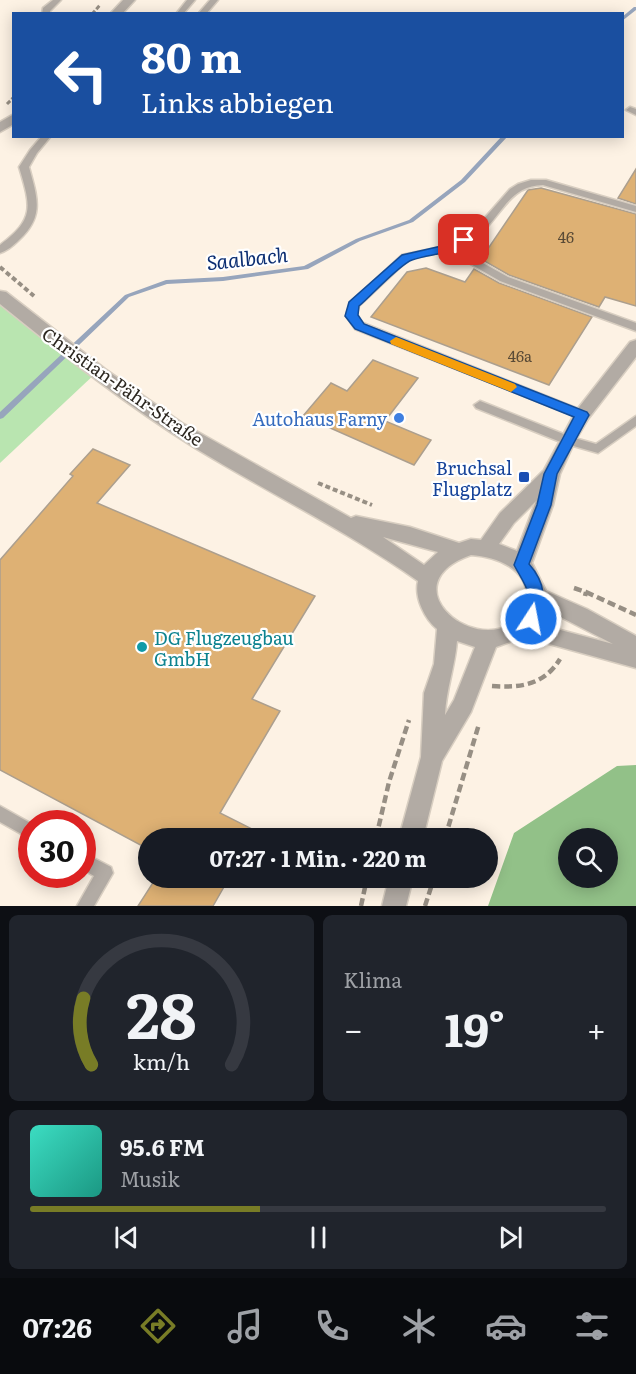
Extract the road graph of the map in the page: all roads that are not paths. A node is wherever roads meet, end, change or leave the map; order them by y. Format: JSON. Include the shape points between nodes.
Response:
{"nodes":[{"id":1,"x":57,"y":0,"type":"edge"},
{"id":2,"x":129,"y":0,"type":"edge"},
{"id":3,"x":190,"y":0,"type":"edge"},
{"id":4,"x":214,"y":0,"type":"edge"},
{"id":5,"x":46,"y":12,"type":"edge"},
{"id":6,"x":117,"y":12,"type":"edge"},
{"id":7,"x":181,"y":12,"type":"edge"},
{"id":8,"x":203,"y":12,"type":"edge"},
{"id":9,"x":46,"y":138,"type":"edge"},
{"id":10,"x":636,"y":209,"type":"edge"},
{"id":11,"x":449,"y":248,"type":"junction"},
{"id":12,"x":0,"y":250,"type":"edge"},
{"id":13,"x":0,"y":296,"type":"edge"},
{"id":14,"x":636,"y":327,"type":"edge"},
{"id":15,"x":636,"y":346,"type":"edge"},
{"id":16,"x":480,"y":405,"type":"dead end"},
{"id":17,"x":582,"y":415,"type":"junction"},
{"id":18,"x":636,"y":420,"type":"edge"},
{"id":19,"x":567,"y":440,"type":"junction"},
{"id":20,"x":550,"y":474,"type":"junction"},
{"id":21,"x":345,"y":522,"type":"junction"},
{"id":22,"x":486,"y":548,"type":"junction"},
{"id":23,"x":456,"y":550,"type":"junction"},
{"id":24,"x":522,"y":565,"type":"junction"},
{"id":25,"x":427,"y":577,"type":"junction"},
{"id":26,"x":537,"y":596,"type":"junction"},
{"id":27,"x":448,"y":627,"type":"junction"},
{"id":28,"x":522,"y":628,"type":"junction"},
{"id":29,"x":489,"y":639,"type":"junction"},
{"id":30,"x":636,"y":646,"type":"edge"},
{"id":31,"x":636,"y":659,"type":"edge"},
{"id":32,"x":432,"y":757,"type":"junction"},
{"id":33,"x":0,"y":814,"type":"edge"},
{"id":34,"x":18,"y":824,"type":"edge"},
{"id":35,"x":414,"y":828,"type":"edge"},
{"id":36,"x":96,"y":868,"type":"edge"},
{"id":37,"x":96,"y":888,"type":"edge"},
{"id":38,"x":96,"y":888,"type":"edge"},
{"id":39,"x":398,"y":888,"type":"edge"},
{"id":40,"x":85,"y":906,"type":"edge"},
{"id":41,"x":394,"y":906,"type":"edge"}],
"edges":[{"from":1,"to":5,"type":"lane"},
{"from":2,"to":6,"type":"street"},
{"from":3,"to":7,"type":"lane"},
{"from":4,"to":8,"type":"lane"},
{"from":9,"to":12,"type":"lane","via":[[24,167],[35,204],[31,222]]},
{"from":10,"to":11,"type":"lane","via":[[530,181],[504,199],[478,231]]},
{"from":11,"to":14,"type":"lane","via":[[504,279]]},
{"from":11,"to":17,"type":"lane","via":[[406,257],[354,305],[351,316],[359,326]]},
{"from":13,"to":21,"type":"street","name":"Christian-Pähr-Straße","via":[[152,412]]},
{"from":15,"to":17,"type":"street"},
{"from":16,"to":19,"type":"lane"},
{"from":17,"to":19,"type":"street"},
{"from":18,"to":19,"type":"lane","via":[[598,449]]},
{"from":19,"to":20,"type":"street"},
{"from":20,"to":22,"type":"street","via":[[507,518]]},
{"from":20,"to":24,"type":"street","via":[[544,505]]},
{"from":21,"to":23,"type":"street","name":"Christian-Pähr-Straße","via":[[410,535]]},
{"from":21,"to":25,"type":"street","name":"Christian-Pähr-Straße"},
{"from":22,"to":23,"type":"street"},
{"from":22,"to":24,"type":"street"},
{"from":23,"to":25,"type":"street","via":[[434,565]]},
{"from":24,"to":26,"type":"street","via":[[530,574]]},
{"from":25,"to":27,"type":"street","via":[[428,604]]},
{"from":26,"to":28,"type":"street","via":[[531,619]]},
{"from":26,"to":30,"type":"street"},
{"from":27,"to":29,"type":"street"},
{"from":27,"to":32,"type":"street","via":[[445,664],[435,693]]},
{"from":28,"to":29,"type":"street"},
{"from":28,"to":31,"type":"street"},
{"from":29,"to":32,"type":"street","via":[[463,705]]},
{"from":32,"to":35,"type":"street"},
{"from":33,"to":34,"type":"lane"},
{"from":36,"to":38,"type":"lane","via":[[105,873]]},
{"from":37,"to":40,"type":"lane"},
{"from":39,"to":41,"type":"street"}]}
